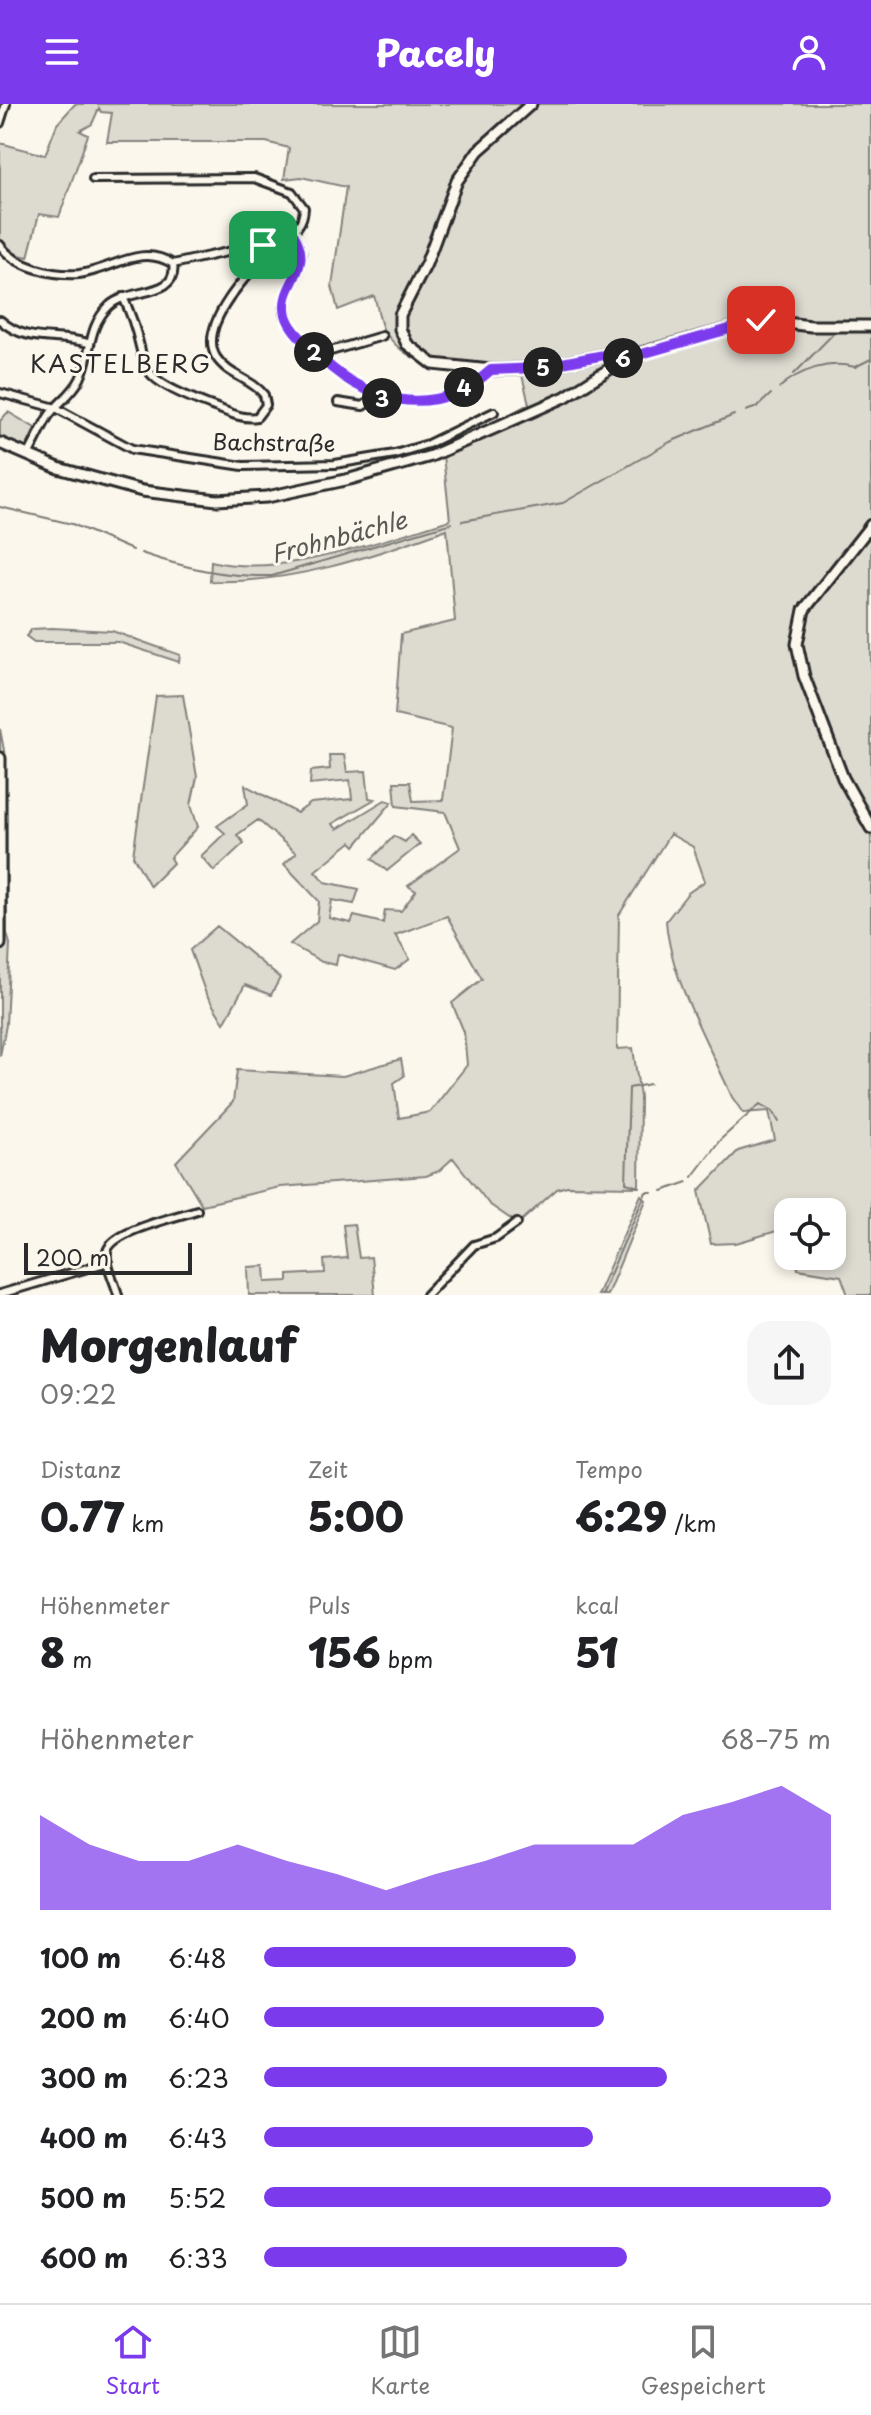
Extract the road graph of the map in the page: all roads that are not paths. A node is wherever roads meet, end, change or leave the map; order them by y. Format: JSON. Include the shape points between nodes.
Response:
{"nodes":[{"id":1,"x":6,"y":104,"type":"edge"},
{"id":2,"x":531,"y":104,"type":"edge"},
{"id":3,"x":0,"y":123,"type":"edge"},
{"id":4,"x":93,"y":179,"type":"dead end"},
{"id":5,"x":293,"y":234,"type":"junction"},
{"id":6,"x":0,"y":245,"type":"edge"},
{"id":7,"x":273,"y":248,"type":"junction"},
{"id":8,"x":173,"y":264,"type":"junction"},
{"id":9,"x":123,"y":297,"type":"junction"},
{"id":10,"x":0,"y":320,"type":"edge"},
{"id":11,"x":871,"y":326,"type":"edge"},
{"id":12,"x":382,"y":336,"type":"dead end"},
{"id":13,"x":88,"y":343,"type":"junction"},
{"id":14,"x":317,"y":355,"type":"junction"},
{"id":15,"x":617,"y":361,"type":"junction"},
{"id":16,"x":491,"y":370,"type":"junction"},
{"id":17,"x":0,"y":393,"type":"edge"},
{"id":18,"x":376,"y":397,"type":"junction"},
{"id":19,"x":338,"y":402,"type":"dead end"},
{"id":20,"x":56,"y":408,"type":"junction"},
{"id":21,"x":494,"y":412,"type":"dead end"},
{"id":22,"x":0,"y":443,"type":"edge"},
{"id":23,"x":28,"y":455,"type":"junction"},
{"id":24,"x":871,"y":525,"type":"edge"},
{"id":25,"x":0,"y":758,"type":"edge"},
{"id":26,"x":871,"y":828,"type":"edge"},
{"id":27,"x":0,"y":944,"type":"edge"},
{"id":28,"x":197,"y":1210,"type":"dead end"},
{"id":29,"x":517,"y":1223,"type":"dead end"},
{"id":30,"x":108,"y":1262,"type":"junction"},
{"id":31,"x":0,"y":1294,"type":"edge"},
{"id":32,"x":118,"y":1295,"type":"edge"},
{"id":33,"x":426,"y":1295,"type":"edge"}],
"edges":[{"from":1,"to":3,"type":"street"},
{"from":2,"to":16,"type":"street","via":[[478,151],[457,181],[400,315],[407,344],[433,364]]},
{"from":4,"to":5,"type":"street","via":[[254,178],[300,200],[304,214]]},
{"from":5,"to":7,"type":"street"},
{"from":5,"to":14,"type":"street","via":[[302,253],[285,311]]},
{"from":6,"to":8,"type":"street","via":[[11,258],[36,269],[78,274],[136,255]]},
{"from":7,"to":8,"type":"street","via":[[254,246]]},
{"from":7,"to":9,"type":"street","via":[[225,306],[211,337],[214,354],[224,367],[264,395],[266,405],[257,417],[240,416],[156,381],[143,364]]},
{"from":8,"to":9,"type":"street","via":[[172,280],[163,288]]},
{"from":9,"to":13,"type":"street","via":[[106,309]]},
{"from":10,"to":13,"type":"street","via":[[36,339]]},
{"from":11,"to":15,"type":"street","via":[[761,320]]},
{"from":12,"to":14,"type":"street"},
{"from":13,"to":20,"type":"street","via":[[80,378]]},
{"from":14,"to":18,"type":"street","via":[[342,378]]},
{"from":15,"to":16,"type":"street","via":[[604,355]]},
{"from":15,"to":23,"type":"street","via":[[565,397],[431,456],[267,497],[171,497],[87,477]]},
{"from":16,"to":18,"type":"street","via":[[433,399]]},
{"from":17,"to":20,"type":"street","name":"Bachstraße"},
{"from":18,"to":19,"type":"street","via":[[363,406]]},
{"from":20,"to":21,"type":"street","name":"Bachstraße","via":[[132,449],[243,466],[335,464],[395,454]]},
{"from":20,"to":23,"type":"street"},
{"from":22,"to":23,"type":"street"},
{"from":24,"to":26,"type":"street","via":[[804,610],[797,644],[843,778]]},
{"from":25,"to":27,"type":"street"},
{"from":28,"to":30,"type":"street","via":[[117,1237],[108,1247]]},
{"from":29,"to":33,"type":"street","via":[[474,1245]]},
{"from":30,"to":31,"type":"street"},
{"from":30,"to":32,"type":"street"}]}
